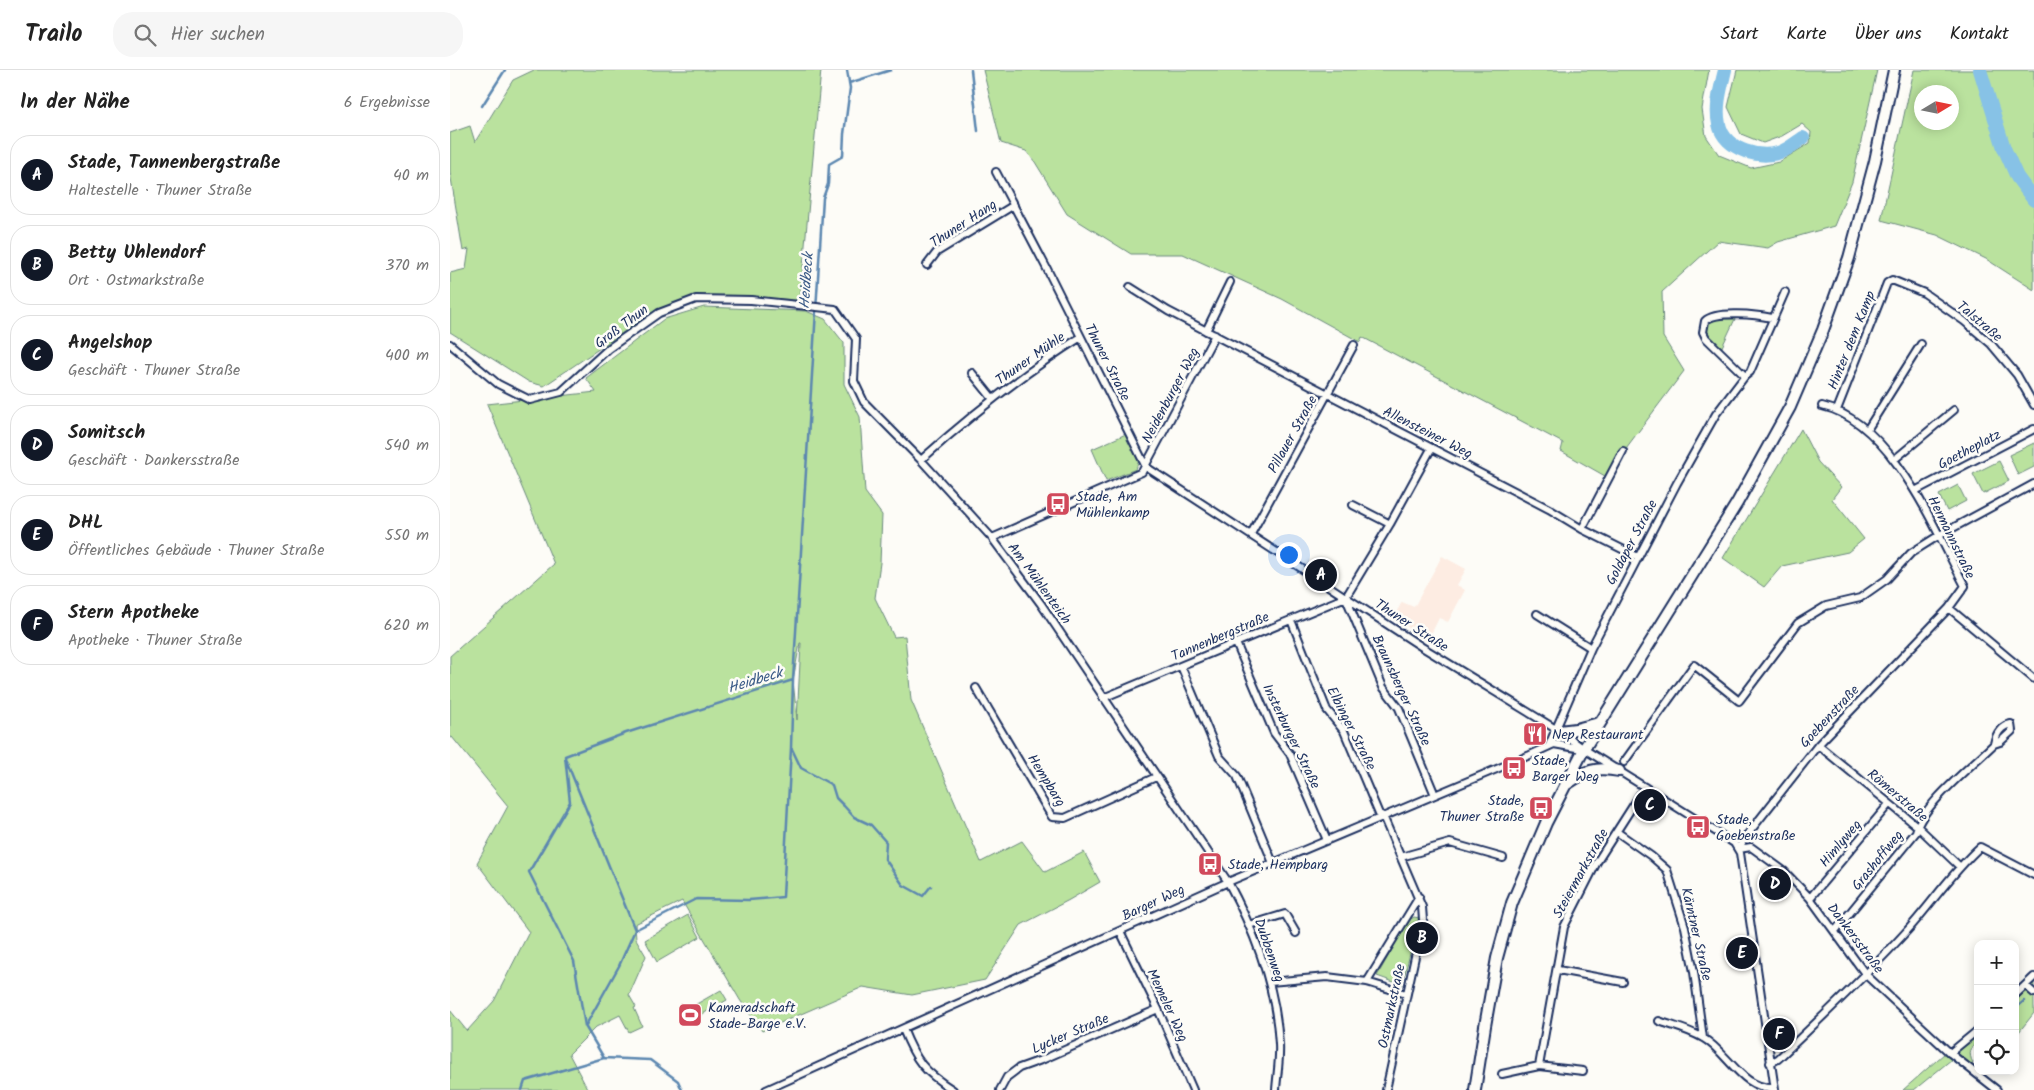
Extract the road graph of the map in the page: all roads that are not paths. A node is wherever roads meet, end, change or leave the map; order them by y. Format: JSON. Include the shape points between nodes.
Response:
{"nodes":[{"id":1,"x":1894,"y":70,"type":"edge"},
{"id":2,"x":996,"y":172,"type":"dead end"},
{"id":3,"x":1014,"y":205,"type":"junction"},
{"id":4,"x":927,"y":265,"type":"dead end"},
{"id":5,"x":1889,"y":280,"type":"joint"},
{"id":6,"x":1230,"y":282,"type":"dead end"},
{"id":7,"x":1130,"y":287,"type":"dead end"},
{"id":8,"x":1785,"y":292,"type":"dead end"},
{"id":9,"x":835,"y":309,"type":"joint"},
{"id":10,"x":1772,"y":318,"type":"junction"},
{"id":11,"x":1206,"y":330,"type":"junction"},
{"id":12,"x":1215,"y":335,"type":"junction"},
{"id":13,"x":1081,"y":337,"type":"junction"},
{"id":14,"x":450,"y":344,"type":"edge"},
{"id":15,"x":1921,"y":344,"type":"dead end"},
{"id":16,"x":1354,"y":345,"type":"dead end"},
{"id":17,"x":972,"y":372,"type":"dead end"},
{"id":18,"x":1745,"y":376,"type":"junction"},
{"id":19,"x":1327,"y":394,"type":"junction"},
{"id":20,"x":993,"y":399,"type":"junction"},
{"id":21,"x":2034,"y":405,"type":"edge"},
{"id":22,"x":1822,"y":406,"type":"dead end"},
{"id":23,"x":1836,"y":410,"type":"junction"},
{"id":24,"x":1954,"y":410,"type":"dead end"},
{"id":25,"x":2034,"y":429,"type":"edge"},
{"id":26,"x":1867,"y":430,"type":"junction"},
{"id":27,"x":1431,"y":448,"type":"junction"},
{"id":28,"x":1623,"y":451,"type":"dead end"},
{"id":29,"x":1895,"y":459,"type":"junction"},
{"id":30,"x":921,"y":460,"type":"junction"},
{"id":31,"x":1146,"y":467,"type":"junction"},
{"id":32,"x":2034,"y":484,"type":"edge"},
{"id":33,"x":1915,"y":492,"type":"junction"},
{"id":34,"x":1353,"y":505,"type":"dead end"},
{"id":35,"x":1390,"y":524,"type":"junction"},
{"id":36,"x":1582,"y":529,"type":"junction"},
{"id":37,"x":1251,"y":534,"type":"junction"},
{"id":38,"x":1938,"y":536,"type":"junction"},
{"id":39,"x":992,"y":538,"type":"junction"},
{"id":40,"x":1638,"y":557,"type":"junction"},
{"id":41,"x":1346,"y":597,"type":"junction"},
{"id":42,"x":1949,"y":608,"type":"junction"},
{"id":43,"x":1537,"y":614,"type":"dead end"},
{"id":44,"x":1292,"y":620,"type":"junction"},
{"id":45,"x":1236,"y":643,"type":"junction"},
{"id":46,"x":1591,"y":648,"type":"junction"},
{"id":47,"x":1182,"y":666,"type":"junction"},
{"id":48,"x":2034,"y":679,"type":"edge"},
{"id":49,"x":976,"y":688,"type":"dead end"},
{"id":50,"x":1103,"y":698,"type":"junction"},
{"id":51,"x":1599,"y":723,"type":"junction"},
{"id":52,"x":1558,"y":730,"type":"junction"},
{"id":53,"x":1994,"y":744,"type":"dead end"},
{"id":54,"x":1549,"y":745,"type":"junction"},
{"id":55,"x":1818,"y":745,"type":"junction"},
{"id":56,"x":1584,"y":749,"type":"junction"},
{"id":57,"x":1622,"y":766,"type":"junction"},
{"id":58,"x":1156,"y":777,"type":"junction"},
{"id":59,"x":1564,"y":786,"type":"junction"},
{"id":60,"x":1645,"y":787,"type":"junction"},
{"id":61,"x":1435,"y":795,"type":"junction"},
{"id":62,"x":1889,"y":804,"type":"junction"},
{"id":63,"x":1383,"y":816,"type":"junction"},
{"id":64,"x":1917,"y":826,"type":"junction"},
{"id":65,"x":1617,"y":832,"type":"junction"},
{"id":66,"x":1327,"y":840,"type":"junction"},
{"id":67,"x":1738,"y":849,"type":"junction"},
{"id":68,"x":1401,"y":857,"type":"junction"},
{"id":69,"x":1503,"y":858,"type":"dead end"},
{"id":70,"x":1272,"y":863,"type":"junction"},
{"id":71,"x":2034,"y":864,"type":"edge"},
{"id":72,"x":1959,"y":866,"type":"junction"},
{"id":73,"x":2031,"y":873,"type":"edge"},
{"id":74,"x":1228,"y":882,"type":"junction"},
{"id":75,"x":1419,"y":897,"type":"junction"},
{"id":76,"x":1810,"y":898,"type":"junction"},
{"id":77,"x":1249,"y":925,"type":"junction"},
{"id":78,"x":1835,"y":930,"type":"junction"},
{"id":79,"x":1120,"y":932,"type":"junction"},
{"id":80,"x":1296,"y":932,"type":"dead end"},
{"id":81,"x":1558,"y":970,"type":"junction"},
{"id":82,"x":1866,"y":975,"type":"junction"},
{"id":83,"x":2034,"y":977,"type":"edge"},
{"id":84,"x":1270,"y":982,"type":"junction"},
{"id":85,"x":1367,"y":982,"type":"junction"},
{"id":86,"x":1623,"y":982,"type":"dead end"},
{"id":87,"x":2026,"y":986,"type":"junction"},
{"id":88,"x":2019,"y":992,"type":"edge"},
{"id":89,"x":2034,"y":993,"type":"edge"},
{"id":90,"x":1406,"y":994,"type":"junction"},
{"id":91,"x":1158,"y":1009,"type":"junction"},
{"id":92,"x":1660,"y":1021,"type":"dead end"},
{"id":93,"x":903,"y":1029,"type":"junction"},
{"id":94,"x":1974,"y":1033,"type":"edge"},
{"id":95,"x":1703,"y":1038,"type":"junction"},
{"id":96,"x":1950,"y":1053,"type":"junction"},
{"id":97,"x":1770,"y":1063,"type":"junction"},
{"id":98,"x":1539,"y":1066,"type":"junction"},
{"id":99,"x":1583,"y":1071,"type":"dead end"},
{"id":100,"x":1502,"y":1074,"type":"dead end"},
{"id":101,"x":784,"y":1087,"type":"edge"},
{"id":102,"x":1774,"y":1089,"type":"edge"},
{"id":103,"x":766,"y":1090,"type":"edge"},
{"id":104,"x":953,"y":1090,"type":"edge"},
{"id":105,"x":1000,"y":1090,"type":"edge"},
{"id":106,"x":1191,"y":1090,"type":"edge"},
{"id":107,"x":1199,"y":1090,"type":"edge"},
{"id":108,"x":1276,"y":1090,"type":"edge"},
{"id":109,"x":1386,"y":1090,"type":"edge"},
{"id":110,"x":1476,"y":1090,"type":"edge"},
{"id":111,"x":1997,"y":1090,"type":"edge"}],
"edges":[{"from":1,"to":51,"type":"main road","via":[[1856,233],[1810,364],[1746,487]]},
{"from":2,"to":3,"type":"street","name":"Thuner Straße"},
{"from":3,"to":4,"type":"street","name":"Thuner Hang","via":[[937,252]]},
{"from":3,"to":13,"type":"street","name":"Thuner Straße"},
{"from":5,"to":21,"type":"street","name":"Talstraße","via":[[1924,293],[1991,344],[2018,375]]},
{"from":5,"to":23,"type":"street","name":"Hinter dem Kamp"},
{"from":6,"to":11,"type":"street"},
{"from":7,"to":11,"type":"street","name":"Allensteiner Weg"},
{"from":8,"to":10,"type":"street","name":"Goldaper Straße"},
{"from":9,"to":14,"type":"street","name":"Groß Thun","via":[[751,300],[696,299],[659,313],[608,349],[561,392],[530,400],[498,384]]},
{"from":9,"to":30,"type":"street","name":"Am Mühlenteich","via":[[856,339],[854,381],[864,402]]},
{"from":10,"to":18,"type":"street","name":"Goldaper Straße","via":[[1750,372]]},
{"from":10,"to":18,"type":"street","via":[[1758,315],[1714,316],[1705,320],[1703,332],[1706,338]]},
{"from":11,"to":12,"type":"street","name":"Allensteiner Weg"},
{"from":12,"to":19,"type":"street","name":"Allensteiner Weg"},
{"from":12,"to":31,"type":"street","name":"Neidenburger Weg"},
{"from":13,"to":20,"type":"street","name":"Thuner Mühle"},
{"from":13,"to":31,"type":"street","name":"Thuner Straße"},
{"from":15,"to":26,"type":"street"},
{"from":16,"to":19,"type":"street","name":"Pillauer Straße"},
{"from":17,"to":20,"type":"street","name":"Thuner Mühle"},
{"from":18,"to":40,"type":"street","name":"Goldaper Straße","via":[[1716,414]]},
{"from":19,"to":27,"type":"street","name":"Allensteiner Weg"},
{"from":19,"to":37,"type":"street","name":"Pillauer Straße"},
{"from":20,"to":30,"type":"street","name":"Thuner Mühle"},
{"from":22,"to":23,"type":"street","name":"Hermannstraße"},
{"from":23,"to":26,"type":"street","name":"Hermannstraße"},
{"from":24,"to":29,"type":"street"},
{"from":25,"to":33,"type":"street","name":"Goetheplatz"},
{"from":26,"to":29,"type":"street","name":"Hermannstraße"},
{"from":27,"to":35,"type":"street"},
{"from":27,"to":36,"type":"street","name":"Allensteiner Weg"},
{"from":28,"to":36,"type":"street"},
{"from":29,"to":33,"type":"street","name":"Hermannstraße"},
{"from":30,"to":39,"type":"street","name":"Am Mühlenteich"},
{"from":31,"to":37,"type":"street","name":"Thuner Straße"},
{"from":31,"to":39,"type":"street","via":[[1142,472]]},
{"from":32,"to":38,"type":"street"},
{"from":33,"to":38,"type":"street","name":"Hermannstraße"},
{"from":34,"to":35,"type":"street"},
{"from":35,"to":41,"type":"street"},
{"from":36,"to":40,"type":"street","name":"Allensteiner Weg"},
{"from":37,"to":41,"type":"street","name":"Thuner Straße"},
{"from":38,"to":42,"type":"street","name":"Hermannstraße","via":[[1965,586]]},
{"from":38,"to":57,"type":"street","via":[[1911,553],[1887,579],[1860,598],[1826,606],[1798,623],[1739,701],[1694,665]]},
{"from":39,"to":50,"type":"street","name":"Am Mühlenteich","via":[[1041,604]]},
{"from":40,"to":46,"type":"street","name":"Goldaper Straße"},
{"from":41,"to":44,"type":"street","name":"Tannenbergstraße"},
{"from":41,"to":52,"type":"street","name":"Thuner Straße"},
{"from":41,"to":61,"type":"street","name":"Braunsberger Straße","via":[[1383,687],[1399,708]]},
{"from":42,"to":48,"type":"street"},
{"from":42,"to":55,"type":"street","name":"Goebenstraße"},
{"from":43,"to":46,"type":"street"},
{"from":44,"to":45,"type":"street","name":"Tannenbergstraße"},
{"from":44,"to":63,"type":"street","name":"Elbinger Straße","via":[[1327,710],[1344,731],[1379,814]]},
{"from":45,"to":47,"type":"street","name":"Tannenbergstraße"},
{"from":45,"to":66,"type":"street","name":"Insterburger Straße","via":[[1274,733],[1290,754]]},
{"from":46,"to":52,"type":"street","name":"Goldaper Straße"},
{"from":47,"to":50,"type":"street","name":"Tannenbergstraße"},
{"from":47,"to":70,"type":"street","via":[[1219,756],[1238,776]]},
{"from":49,"to":58,"type":"street","name":"Hempbarg","via":[[1052,817],[1065,818]]},
{"from":50,"to":58,"type":"street","name":"Am Mühlenteich"},
{"from":51,"to":52,"type":"main road"},
{"from":51,"to":56,"type":"main road"},
{"from":52,"to":54,"type":"street","name":"Goldaper Straße"},
{"from":52,"to":56,"type":"street","name":"Thuner Straße"},
{"from":53,"to":64,"type":"street","name":"Grashoffweg","via":[[1939,797]]},
{"from":54,"to":56,"type":"street"},
{"from":54,"to":61,"type":"street","name":"Barger Weg"},
{"from":55,"to":62,"type":"street","name":"Römerstraße"},
{"from":55,"to":67,"type":"street","name":"Goebenstraße"},
{"from":56,"to":57,"type":"street","name":"Thuner Straße"},
{"from":56,"to":59,"type":"main road"},
{"from":57,"to":59,"type":"main road","via":[[1590,770]]},
{"from":57,"to":60,"type":"street","name":"Thuner Straße"},
{"from":58,"to":74,"type":"street","name":"Am Mühlenteich"},
{"from":59,"to":110,"type":"main road","via":[[1512,903],[1497,958]]},
{"from":60,"to":65,"type":"street","name":"Steiermarkstraße"},
{"from":60,"to":67,"type":"street","name":"Thuner Straße","via":[[1734,843]]},
{"from":61,"to":63,"type":"street","name":"Barger Weg"},
{"from":62,"to":64,"type":"street","name":"Römerstraße"},
{"from":62,"to":76,"type":"street","name":"Himlyweg"},
{"from":63,"to":66,"type":"street","name":"Barger Weg"},
{"from":63,"to":68,"type":"street","name":"Ostmarkstraße"},
{"from":64,"to":72,"type":"street","name":"Römerstraße"},
{"from":64,"to":78,"type":"street","name":"Grashoffweg","via":[[1916,832]]},
{"from":65,"to":81,"type":"street","name":"Steiermarkstraße","via":[[1597,862],[1564,927]]},
{"from":65,"to":95,"type":"street","name":"Kärntner Straße","via":[[1667,870],[1685,927]]},
{"from":66,"to":70,"type":"street","name":"Barger Weg"},
{"from":67,"to":76,"type":"street","name":"Dankersstraße","via":[[1751,847],[1784,871]]},
{"from":67,"to":97,"type":"street"},
{"from":68,"to":69,"type":"street","via":[[1450,843]]},
{"from":68,"to":75,"type":"street","name":"Ostmarkstraße"},
{"from":70,"to":74,"type":"street","name":"Barger Weg"},
{"from":71,"to":73,"type":"street"},
{"from":72,"to":73,"type":"street","via":[[1980,847]]},
{"from":72,"to":82,"type":"street","via":[[1906,932]]},
{"from":74,"to":77,"type":"street","name":"Dubbenweg"},
{"from":74,"to":79,"type":"street","name":"Barger Weg"},
{"from":75,"to":85,"type":"street","name":"Ostmarkstraße"},
{"from":75,"to":90,"type":"street","name":"Ostmarkstraße","via":[[1423,920]]},
{"from":76,"to":78,"type":"street","name":"Dankersstraße"},
{"from":77,"to":80,"type":"street","via":[[1285,914]]},
{"from":77,"to":84,"type":"street","name":"Dubbenweg"},
{"from":78,"to":82,"type":"street","name":"Dankersstraße"},
{"from":79,"to":91,"type":"street","name":"Memeler Weg"},
{"from":79,"to":93,"type":"street","name":"Barger Weg"},
{"from":81,"to":86,"type":"street"},
{"from":81,"to":98,"type":"street","name":"Steiermarkstraße"},
{"from":82,"to":96,"type":"street","name":"Dankersstraße"},
{"from":82,"to":97,"type":"street"},
{"from":83,"to":87,"type":"street"},
{"from":84,"to":85,"type":"street","via":[[1327,977]]},
{"from":84,"to":108,"type":"street","name":"Dubbenweg","via":[[1279,1045]]},
{"from":85,"to":90,"type":"street"},
{"from":87,"to":88,"type":"street"},
{"from":87,"to":89,"type":"street"},
{"from":90,"to":109,"type":"street","name":"Ostmarkstraße"},
{"from":91,"to":105,"type":"street","name":"Lycker Straße","via":[[1019,1068],[1007,1077]]},
{"from":91,"to":106,"type":"street","name":"Memeler Weg"},
{"from":92,"to":95,"type":"street"},
{"from":93,"to":101,"type":"street","name":"Barger Weg"},
{"from":93,"to":104,"type":"street","via":[[914,1056],[933,1078]]},
{"from":94,"to":96,"type":"street"},
{"from":95,"to":102,"type":"street","via":[[1752,1084]]},
{"from":96,"to":111,"type":"street","name":"Dankersstraße"},
{"from":97,"to":102,"type":"street"},
{"from":98,"to":99,"type":"street"},
{"from":98,"to":100,"type":"street"},
{"from":101,"to":103,"type":"street","name":"Barger Weg"},
{"from":106,"to":107,"type":"street"}]}
